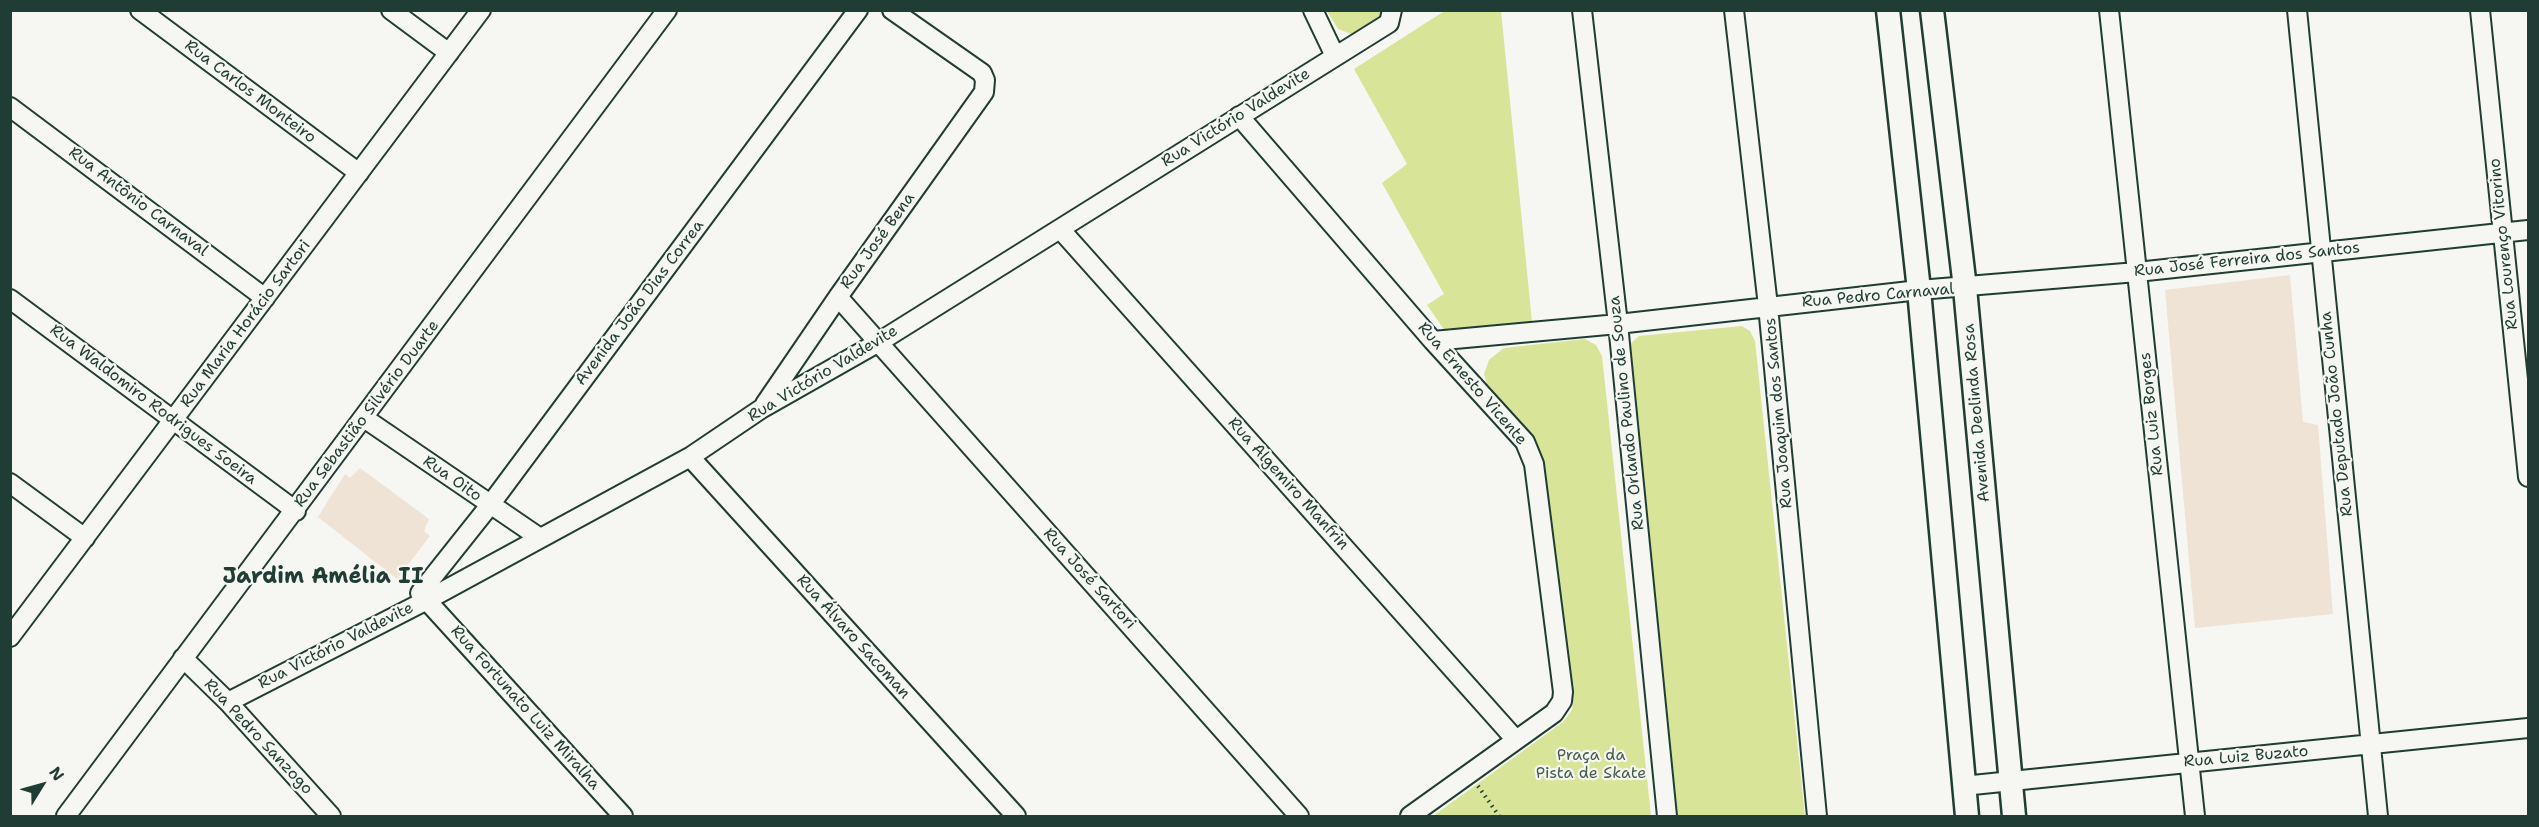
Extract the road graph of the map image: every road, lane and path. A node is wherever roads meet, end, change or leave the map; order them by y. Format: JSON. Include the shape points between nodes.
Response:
{"nodes":[{"id":1,"x":140,"y":10,"type":"edge"},
{"id":2,"x":391,"y":10,"type":"edge"},
{"id":3,"x":481,"y":10,"type":"edge"},
{"id":4,"x":667,"y":10,"type":"edge"},
{"id":5,"x":858,"y":10,"type":"edge"},
{"id":6,"x":891,"y":10,"type":"edge"},
{"id":7,"x":1313,"y":10,"type":"edge"},
{"id":8,"x":1392,"y":10,"type":"edge"},
{"id":9,"x":1582,"y":10,"type":"edge"},
{"id":10,"x":1734,"y":10,"type":"edge"},
{"id":11,"x":1888,"y":10,"type":"edge"},
{"id":12,"x":1932,"y":10,"type":"edge"},
{"id":13,"x":2109,"y":10,"type":"edge"},
{"id":14,"x":2297,"y":10,"type":"edge"},
{"id":15,"x":2480,"y":10,"type":"edge"},
{"id":16,"x":449,"y":53,"type":"junction"},
{"id":17,"x":1335,"y":56,"type":"junction"},
{"id":18,"x":10,"y":107,"type":"edge"},
{"id":19,"x":1239,"y":116,"type":"junction"},
{"id":20,"x":359,"y":173,"type":"junction"},
{"id":21,"x":1060,"y":229,"type":"junction"},
{"id":22,"x":2529,"y":230,"type":"edge"},
{"id":23,"x":2503,"y":232,"type":"junction"},
{"id":24,"x":2321,"y":252,"type":"junction"},
{"id":25,"x":2137,"y":272,"type":"junction"},
{"id":26,"x":1965,"y":288,"type":"junction"},
{"id":27,"x":1919,"y":290,"type":"junction"},
{"id":28,"x":838,"y":297,"type":"junction"},
{"id":29,"x":265,"y":298,"type":"junction"},
{"id":30,"x":10,"y":299,"type":"edge"},
{"id":31,"x":1768,"y":306,"type":"junction"},
{"id":32,"x":1618,"y":324,"type":"junction"},
{"id":33,"x":1433,"y":341,"type":"junction"},
{"id":34,"x":879,"y":342,"type":"junction"},
{"id":35,"x":761,"y":409,"type":"junction"},
{"id":36,"x":364,"y":418,"type":"junction"},
{"id":37,"x":174,"y":420,"type":"junction"},
{"id":38,"x":690,"y":457,"type":"junction"},
{"id":39,"x":2529,"y":477,"type":"edge"},
{"id":40,"x":10,"y":483,"type":"edge"},
{"id":41,"x":490,"y":505,"type":"junction"},
{"id":42,"x":296,"y":511,"type":"junction"},
{"id":43,"x":85,"y":538,"type":"junction"},
{"id":44,"x":540,"y":538,"type":"junction"},
{"id":45,"x":423,"y":596,"type":"junction"},
{"id":46,"x":10,"y":637,"type":"edge"},
{"id":47,"x":183,"y":658,"type":"junction"},
{"id":48,"x":228,"y":702,"type":"junction"},
{"id":49,"x":2529,"y":728,"type":"edge"},
{"id":50,"x":1516,"y":740,"type":"junction"},
{"id":51,"x":2371,"y":746,"type":"junction"},
{"id":52,"x":2189,"y":762,"type":"junction"},
{"id":53,"x":1470,"y":773,"type":"junction"},
{"id":54,"x":2010,"y":780,"type":"junction"},
{"id":55,"x":1963,"y":786,"type":"junction"},
{"id":56,"x":328,"y":815,"type":"edge"},
{"id":57,"x":66,"y":816,"type":"edge"},
{"id":58,"x":623,"y":816,"type":"edge"},
{"id":59,"x":1016,"y":816,"type":"edge"},
{"id":60,"x":1299,"y":816,"type":"edge"},
{"id":61,"x":1410,"y":816,"type":"edge"},
{"id":62,"x":1499,"y":816,"type":"edge"},
{"id":63,"x":1666,"y":816,"type":"edge"},
{"id":64,"x":1817,"y":816,"type":"edge"},
{"id":65,"x":1967,"y":816,"type":"edge"},
{"id":66,"x":2014,"y":816,"type":"edge"},
{"id":67,"x":2195,"y":816,"type":"edge"},
{"id":68,"x":2378,"y":816,"type":"edge"}],
"edges":[{"from":1,"to":20,"type":"street","name":"Rua Carlos Monteiro"},
{"from":2,"to":16,"type":"street"},
{"from":3,"to":16,"type":"street","name":"Rua Maria Horácio Sartori"},
{"from":4,"to":36,"type":"street","name":"Rua Sebastião Silvério Duarte"},
{"from":5,"to":41,"type":"street","name":"Avenida João Dias Correa"},
{"from":6,"to":28,"type":"street","name":"Rua José Bena","via":[[982,73],[984,92]]},
{"from":7,"to":17,"type":"street"},
{"from":8,"to":17,"type":"street","name":"Rua Victório Valdevite","via":[[1389,23]]},
{"from":9,"to":32,"type":"street","name":"Rua Orlando Paulino de Souza"},
{"from":10,"to":31,"type":"street","name":"Rua Joaquim dos Santos"},
{"from":11,"to":27,"type":"street"},
{"from":12,"to":26,"type":"street","name":"Avenida Deolinda Rosa"},
{"from":13,"to":25,"type":"street","name":"Rua Luiz Borges"},
{"from":14,"to":24,"type":"street","name":"Rua Deputado João Cunha"},
{"from":15,"to":23,"type":"street","name":"Rua Lourenço Vitorino"},
{"from":16,"to":20,"type":"street","name":"Rua Maria Horácio Sartori"},
{"from":17,"to":19,"type":"street","name":"Rua Victório Valdevite"},
{"from":18,"to":29,"type":"street","name":"Rua Antônio Carnaval"},
{"from":19,"to":21,"type":"street","name":"Rua Victório Valdevite"},
{"from":19,"to":33,"type":"street","name":"Rua Ernesto Vicente"},
{"from":20,"to":29,"type":"street","name":"Rua Maria Horácio Sartori"},
{"from":21,"to":34,"type":"street","name":"Rua Victório Valdevite"},
{"from":21,"to":50,"type":"street","name":"Rua Algemiro Manfrin"},
{"from":22,"to":23,"type":"street","name":"Rua José Ferreira dos Santos"},
{"from":23,"to":24,"type":"street","name":"Rua José Ferreira dos Santos"},
{"from":23,"to":39,"type":"street","name":"Rua Lourenço Vitorino"},
{"from":24,"to":25,"type":"street","name":"Rua José Ferreira dos Santos"},
{"from":24,"to":51,"type":"street","name":"Rua Deputado João Cunha"},
{"from":25,"to":26,"type":"street","name":"Rua José Ferreira dos Santos"},
{"from":25,"to":52,"type":"street","name":"Rua Luiz Borges"},
{"from":26,"to":27,"type":"street","name":"Rua Pedro Carnaval"},
{"from":26,"to":54,"type":"street","name":"Avenida Deolinda Rosa"},
{"from":27,"to":31,"type":"street","name":"Rua Pedro Carnaval"},
{"from":27,"to":55,"type":"street"},
{"from":28,"to":34,"type":"street","name":"Rua José Sartori"},
{"from":28,"to":35,"type":"street","name":"Rua José Bena"},
{"from":29,"to":37,"type":"street","name":"Rua Maria Horácio Sartori"},
{"from":30,"to":37,"type":"street","name":"Rua Waldomiro Rodrigues Soeira"},
{"from":31,"to":32,"type":"street","name":"Rua Pedro Carnaval"},
{"from":31,"to":64,"type":"street","name":"Rua Joaquim dos Santos"},
{"from":32,"to":33,"type":"street","name":"Rua Pedro Carnaval"},
{"from":32,"to":63,"type":"street","name":"Rua Orlando Paulino de Souza"},
{"from":33,"to":50,"type":"street","name":"Rua Ernesto Vicente","via":[[1525,442],[1532,458],[1563,692],[1554,713]]},
{"from":34,"to":35,"type":"street","name":"Rua Victório Valdevite"},
{"from":34,"to":60,"type":"street","name":"Rua José Sartori"},
{"from":35,"to":38,"type":"street","name":"Rua Victório Valdevite"},
{"from":36,"to":41,"type":"street","name":"Rua Oito"},
{"from":36,"to":42,"type":"street","name":"Rua Sebastião Silvério Duarte"},
{"from":37,"to":42,"type":"street","name":"Rua Waldomiro Rodrigues Soeira"},
{"from":37,"to":43,"type":"street","name":"Rua Maria Horácio Sartori"},
{"from":38,"to":44,"type":"street","name":"Rua Victório Valdevite"},
{"from":38,"to":59,"type":"street","name":"Rua Álvaro Sacoman"},
{"from":40,"to":43,"type":"street"},
{"from":41,"to":44,"type":"street","name":"Rua Oito"},
{"from":41,"to":45,"type":"street","name":"Avenida João Dias Correa"},
{"from":42,"to":47,"type":"street","name":"Rua Sebastião Silvério Duarte"},
{"from":43,"to":46,"type":"street","name":"Rua Maria Horácio Sartori"},
{"from":44,"to":45,"type":"street","name":"Rua Victório Valdevite"},
{"from":45,"to":48,"type":"street","name":"Rua Victório Valdevite"},
{"from":45,"to":58,"type":"street","name":"Rua Fortunato Luiz Miralha"},
{"from":47,"to":48,"type":"street","name":"Rua Pedro Sanzogo"},
{"from":47,"to":57,"type":"street","name":"Rua Sebastião Silvério Duarte"},
{"from":48,"to":56,"type":"street","name":"Rua Pedro Sanzogo"},
{"from":49,"to":51,"type":"street","name":"Rua Luiz Buzato"},
{"from":50,"to":53,"type":"street"},
{"from":51,"to":52,"type":"street","name":"Rua Luiz Buzato"},
{"from":51,"to":68,"type":"street","name":"Rua Deputado João Cunha"},
{"from":52,"to":54,"type":"street","name":"Rua Luiz Buzato"},
{"from":52,"to":67,"type":"street","name":"Rua Luiz Borges"},
{"from":53,"to":61,"type":"street"},
{"from":53,"to":62,"type":"path"},
{"from":54,"to":55,"type":"street","name":"Rua Luiz Buzato"},
{"from":54,"to":66,"type":"street","name":"Avenida Deolinda Rosa"},
{"from":55,"to":65,"type":"street"}]}
